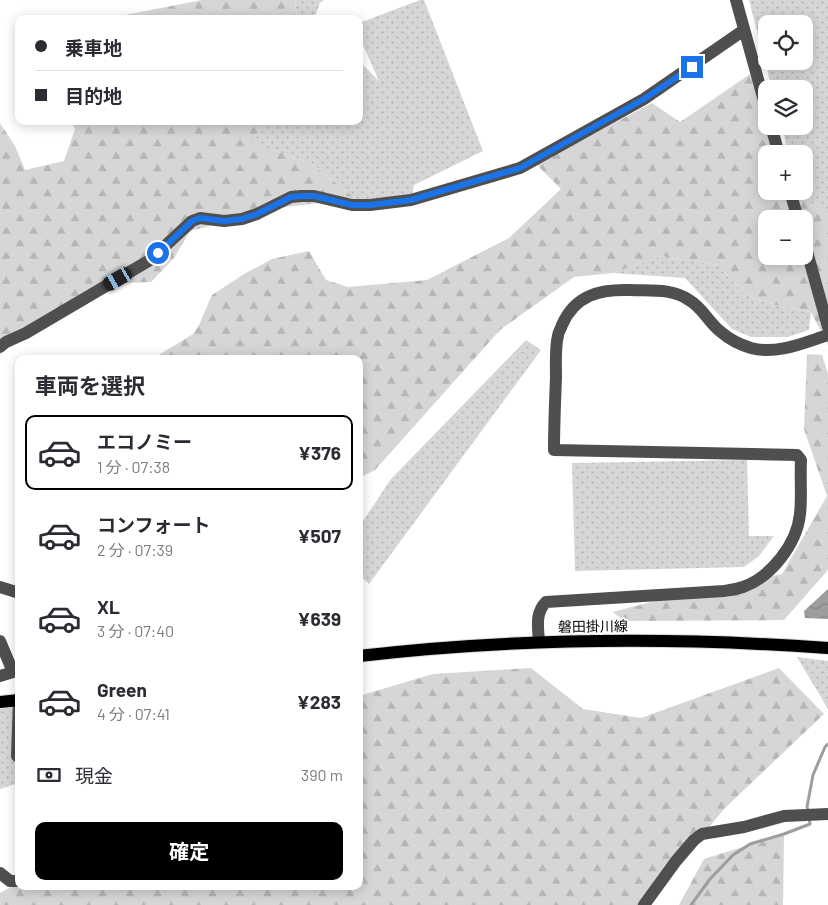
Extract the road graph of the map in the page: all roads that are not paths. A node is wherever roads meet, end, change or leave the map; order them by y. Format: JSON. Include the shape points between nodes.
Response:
{"nodes":[{"id":1,"x":736,"y":0,"type":"edge"},
{"id":2,"x":744,"y":30,"type":"junction"},
{"id":3,"x":758,"y":80,"type":"edge"},
{"id":4,"x":811,"y":265,"type":"edge"},
{"id":5,"x":828,"y":327,"type":"edge"},
{"id":6,"x":828,"y":334,"type":"edge"},
{"id":7,"x":0,"y":347,"type":"edge"},
{"id":8,"x":0,"y":587,"type":"edge"},
{"id":9,"x":15,"y":592,"type":"edge"},
{"id":10,"x":0,"y":641,"type":"edge"},
{"id":11,"x":539,"y":642,"type":"junction"},
{"id":12,"x":828,"y":648,"type":"edge"},
{"id":13,"x":363,"y":656,"type":"edge"},
{"id":14,"x":0,"y":676,"type":"edge"},
{"id":15,"x":15,"y":700,"type":"edge"},
{"id":16,"x":0,"y":702,"type":"edge"},
{"id":17,"x":828,"y":814,"type":"edge"},
{"id":18,"x":0,"y":873,"type":"edge"},
{"id":19,"x":15,"y":881,"type":"edge"},
{"id":20,"x":644,"y":905,"type":"edge"}],
"edges":[{"from":1,"to":2,"type":"street"},
{"from":2,"to":3,"type":"street"},
{"from":2,"to":7,"type":"street","via":[[644,99],[520,168],[411,200],[352,205],[301,196],[291,197],[242,219],[200,218],[192,221],[150,260]]},
{"from":4,"to":5,"type":"street"},
{"from":6,"to":11,"type":"street","via":[[788,348],[750,348],[720,332],[689,299],[667,291],[601,292],[574,306],[557,336],[554,450],[797,455],[801,460],[800,515],[783,556],[760,577],[744,586],[724,591],[546,602],[538,617]]},
{"from":8,"to":9,"type":"street"},
{"from":10,"to":14,"type":"street","via":[[13,672]]},
{"from":11,"to":12,"type":"main road","name":"磐田掛川線","via":[[643,641]]},
{"from":11,"to":13,"type":"main road","name":"磐田掛川線"},
{"from":15,"to":16,"type":"main road"},
{"from":17,"to":20,"type":"street","via":[[784,816],[702,834],[676,861]]},
{"from":18,"to":19,"type":"street"}]}
